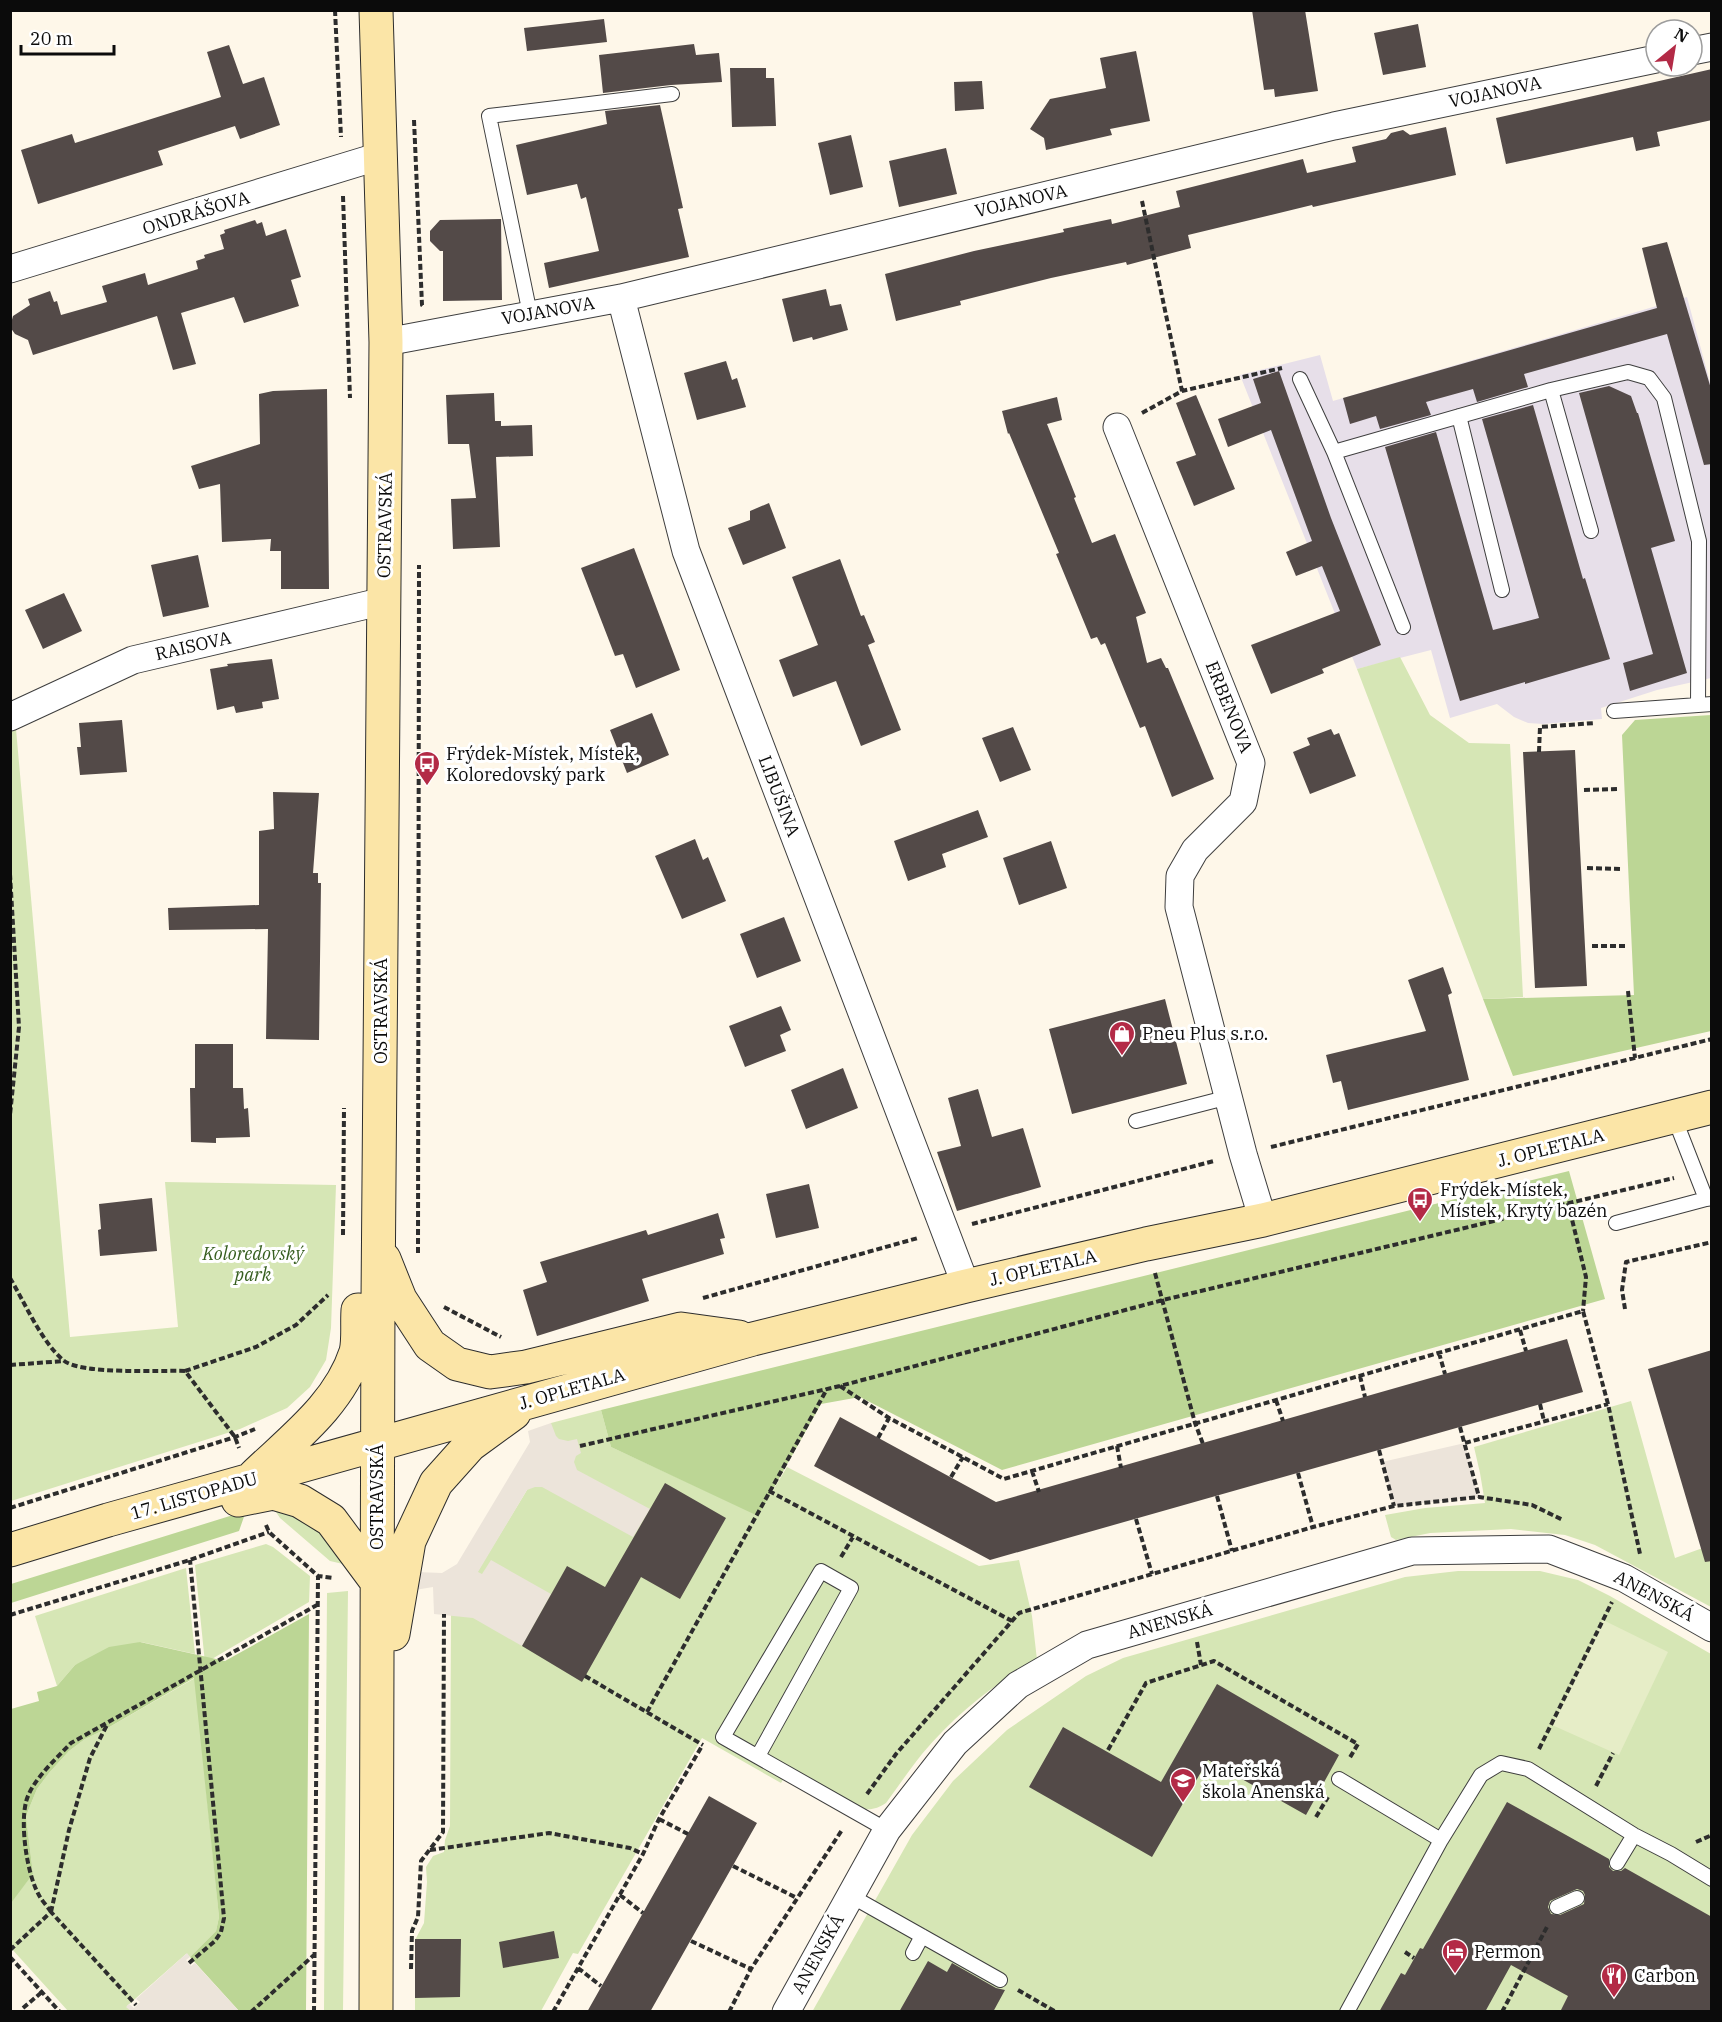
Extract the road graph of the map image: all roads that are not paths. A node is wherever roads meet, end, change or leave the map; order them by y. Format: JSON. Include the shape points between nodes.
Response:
{"nodes":[{"id":1,"x":376,"y":10,"type":"edge"},
{"id":2,"x":1644,"y":61,"type":"edge"},
{"id":3,"x":672,"y":94,"type":"dead end"},
{"id":4,"x":381,"y":156,"type":"junction"},
{"id":5,"x":10,"y":269,"type":"edge"},
{"id":6,"x":621,"y":298,"type":"junction"},
{"id":7,"x":530,"y":314,"type":"junction"},
{"id":8,"x":387,"y":342,"type":"junction"},
{"id":9,"x":1300,"y":379,"type":"road end"},
{"id":10,"x":1551,"y":390,"type":"junction"},
{"id":11,"x":1459,"y":416,"type":"junction"},
{"id":12,"x":1118,"y":427,"type":"road end"},
{"id":13,"x":1334,"y":453,"type":"junction"},
{"id":14,"x":1591,"y":531,"type":"dead end"},
{"id":15,"x":1502,"y":590,"type":"dead end"},
{"id":16,"x":384,"y":601,"type":"junction"},
{"id":17,"x":1403,"y":627,"type":"dead end"},
{"id":18,"x":1705,"y":705,"type":"edge"},
{"id":19,"x":1614,"y":711,"type":"dead end"},
{"id":20,"x":10,"y":717,"type":"edge"},
{"id":21,"x":1229,"y":1097,"type":"junction"},
{"id":22,"x":1712,"y":1107,"type":"edge"},
{"id":23,"x":1674,"y":1117,"type":"junction"},
{"id":24,"x":1136,"y":1121,"type":"dead end"},
{"id":25,"x":1709,"y":1198,"type":"edge"},
{"id":26,"x":1263,"y":1220,"type":"junction"},
{"id":27,"x":1616,"y":1223,"type":"dead end"},
{"id":28,"x":379,"y":1246,"type":"junction"},
{"id":29,"x":966,"y":1286,"type":"junction"},
{"id":30,"x":753,"y":1339,"type":"junction"},
{"id":31,"x":533,"y":1400,"type":"junction"},
{"id":32,"x":378,"y":1444,"type":"junction"},
{"id":33,"x":250,"y":1480,"type":"junction"},
{"id":34,"x":108,"y":1520,"type":"junction"},
{"id":35,"x":10,"y":1550,"type":"edge"},
{"id":36,"x":377,"y":1582,"type":"junction"},
{"id":37,"x":1712,"y":1628,"type":"edge"},
{"id":38,"x":376,"y":1731,"type":"junction"},
{"id":39,"x":758,"y":1756,"type":"junction"},
{"id":40,"x":1339,"y":1779,"type":"road end"},
{"id":41,"x":887,"y":1830,"type":"junction"},
{"id":42,"x":1634,"y":1834,"type":"junction"},
{"id":43,"x":1441,"y":1840,"type":"junction"},
{"id":44,"x":1617,"y":1863,"type":"dead end"},
{"id":45,"x":1712,"y":1880,"type":"edge"},
{"id":46,"x":850,"y":1896,"type":"junction"},
{"id":47,"x":1577,"y":1898,"type":"dead end"},
{"id":48,"x":1554,"y":1913,"type":"road end"},
{"id":49,"x":922,"y":1936,"type":"junction"},
{"id":50,"x":913,"y":1953,"type":"dead end"},
{"id":51,"x":1000,"y":1980,"type":"road end"},
{"id":52,"x":376,"y":2012,"type":"edge"},
{"id":53,"x":786,"y":2012,"type":"edge"},
{"id":54,"x":1347,"y":2012,"type":"edge"}],
"edges":[{"from":1,"to":4,"type":"street","name":"OSTRAVSKÁ"},
{"from":2,"to":6,"type":"street","name":"VOJANOVA","via":[[1334,126]]},
{"from":3,"to":7,"type":"lane","via":[[489,116]]},
{"from":4,"to":5,"type":"street","name":"ONDRÁŠOVA"},
{"from":4,"to":8,"type":"street","name":"OSTRAVSKÁ"},
{"from":6,"to":7,"type":"street","name":"VOJANOVA"},
{"from":6,"to":29,"type":"street","name":"LIBUŠINA","via":[[686,551]]},
{"from":7,"to":8,"type":"street","name":"VOJANOVA"},
{"from":8,"to":16,"type":"street","name":"OSTRAVSKÁ"},
{"from":9,"to":13,"type":"lane"},
{"from":10,"to":11,"type":"lane"},
{"from":10,"to":14,"type":"lane"},
{"from":10,"to":18,"type":"lane","via":[[1628,372],[1649,378],[1664,398],[1698,541]]},
{"from":11,"to":13,"type":"lane"},
{"from":11,"to":15,"type":"lane"},
{"from":12,"to":21,"type":"street","name":"ERBENOVA","via":[[1251,763],[1243,802],[1195,850],[1180,876],[1179,907]]},
{"from":13,"to":17,"type":"lane"},
{"from":16,"to":20,"type":"street","name":"RAISOVA","via":[[134,660]]},
{"from":16,"to":28,"type":"street","name":"OSTRAVSKÁ"},
{"from":18,"to":19,"type":"lane"},
{"from":21,"to":24,"type":"lane"},
{"from":21,"to":26,"type":"street","name":"ERBENOVA"},
{"from":22,"to":23,"type":"street","name":"J. OPLETALA"},
{"from":23,"to":25,"type":"lane"},
{"from":23,"to":26,"type":"street","name":"J. OPLETALA"},
{"from":25,"to":27,"type":"lane"},
{"from":26,"to":29,"type":"street","name":"J. OPLETALA"},
{"from":28,"to":30,"type":"street","via":[[400,1299],[430,1345],[457,1364],[490,1372],[526,1367],[681,1329]]},
{"from":28,"to":32,"type":"street","name":"OSTRAVSKÁ"},
{"from":28,"to":33,"type":"street","via":[[358,1301],[356,1350],[343,1381],[323,1410]]},
{"from":29,"to":30,"type":"street","name":"J. OPLETALA"},
{"from":30,"to":31,"type":"street","name":"J. OPLETALA"},
{"from":31,"to":32,"type":"street","name":"J. OPLETALA"},
{"from":31,"to":38,"type":"street","via":[[470,1445],[436,1483],[409,1541]]},
{"from":32,"to":33,"type":"street","name":"17. LISTOPADU"},
{"from":32,"to":36,"type":"street","name":"OSTRAVSKÁ"},
{"from":33,"to":34,"type":"street","name":"17. LISTOPADU"},
{"from":34,"to":35,"type":"street","name":"17. LISTOPADU"},
{"from":34,"to":36,"type":"street","via":[[273,1493],[300,1501],[331,1520]]},
{"from":36,"to":38,"type":"street","name":"OSTRAVSKÁ"},
{"from":37,"to":41,"type":"street","name":"ANENSKÁ","via":[[1633,1568],[1549,1549],[1412,1551],[1087,1645],[1018,1684],[955,1743]]},
{"from":38,"to":52,"type":"street","name":"OSTRAVSKÁ"},
{"from":39,"to":39,"type":"lane","via":[[723,1737],[821,1571],[851,1588]]},
{"from":39,"to":41,"type":"lane"},
{"from":40,"to":43,"type":"lane"},
{"from":41,"to":46,"type":"street","name":"ANENSKÁ"},
{"from":42,"to":43,"type":"lane","via":[[1528,1769],[1501,1763],[1481,1774]]},
{"from":42,"to":44,"type":"lane"},
{"from":42,"to":45,"type":"lane"},
{"from":43,"to":54,"type":"lane"},
{"from":46,"to":49,"type":"lane"},
{"from":46,"to":53,"type":"street","name":"ANENSKÁ"},
{"from":47,"to":48,"type":"lane"},
{"from":49,"to":50,"type":"lane"},
{"from":49,"to":51,"type":"lane"}]}
